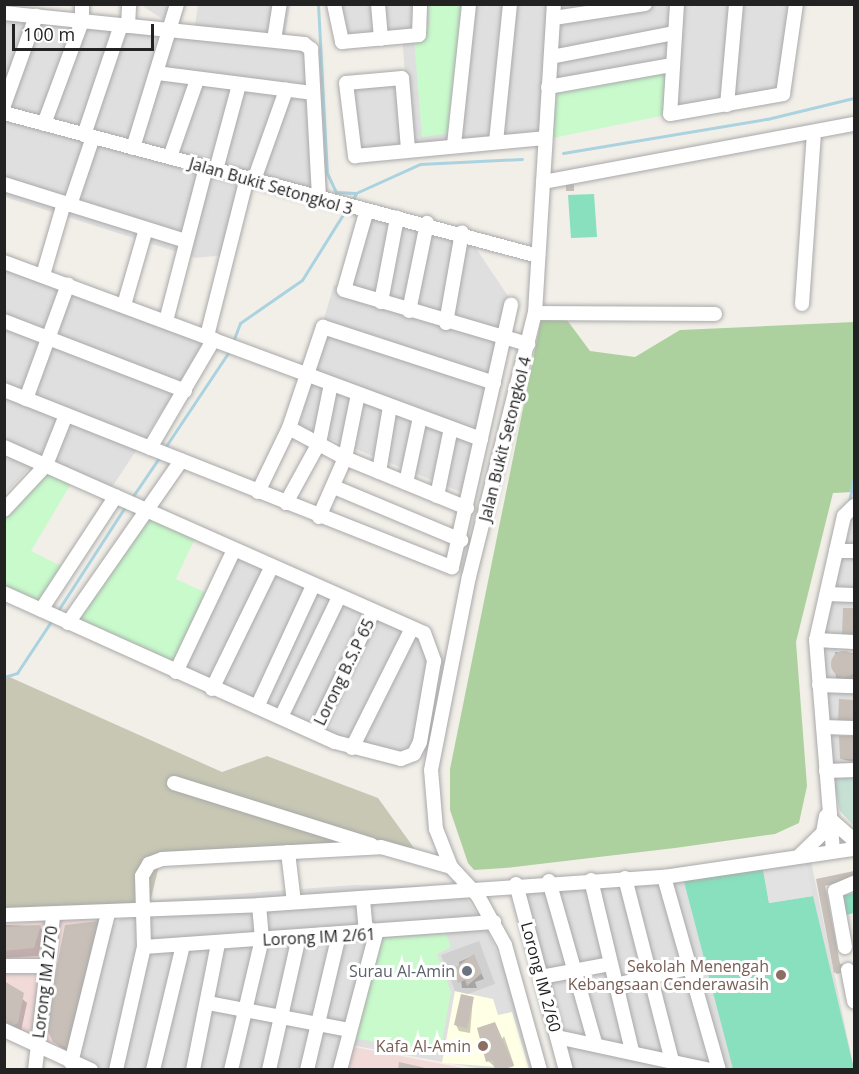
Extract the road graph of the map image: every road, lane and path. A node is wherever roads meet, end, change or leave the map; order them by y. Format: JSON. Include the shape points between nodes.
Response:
{"nodes":[{"id":1,"x":82,"y":4,"type":"edge"},
{"id":2,"x":129,"y":4,"type":"edge"},
{"id":3,"x":177,"y":4,"type":"edge"},
{"id":4,"x":280,"y":4,"type":"edge"},
{"id":5,"x":334,"y":4,"type":"edge"},
{"id":6,"x":378,"y":4,"type":"edge"},
{"id":7,"x":420,"y":4,"type":"edge"},
{"id":8,"x":469,"y":4,"type":"edge"},
{"id":9,"x":510,"y":4,"type":"edge"},
{"id":10,"x":645,"y":4,"type":"edge"},
{"id":11,"x":677,"y":4,"type":"edge"},
{"id":12,"x":736,"y":4,"type":"edge"},
{"id":13,"x":796,"y":4,"type":"edge"},
{"id":14,"x":554,"y":11,"type":"edge"},
{"id":15,"x":4,"y":13,"type":"edge"},
{"id":16,"x":36,"y":16,"type":"junction"},
{"id":17,"x":82,"y":21,"type":"junction"},
{"id":18,"x":124,"y":26,"type":"junction"},
{"id":19,"x":171,"y":28,"type":"junction"},
{"id":20,"x":675,"y":33,"type":"junction"},
{"id":21,"x":381,"y":39,"type":"junction"},
{"id":22,"x":274,"y":40,"type":"junction"},
{"id":23,"x":551,"y":57,"type":"junction"},
{"id":24,"x":672,"y":64,"type":"junction"},
{"id":25,"x":157,"y":73,"type":"junction"},
{"id":26,"x":196,"y":80,"type":"junction"},
{"id":27,"x":238,"y":85,"type":"junction"},
{"id":28,"x":548,"y":87,"type":"junction"},
{"id":29,"x":286,"y":90,"type":"junction"},
{"id":30,"x":313,"y":93,"type":"junction"},
{"id":31,"x":4,"y":105,"type":"edge"},
{"id":32,"x":727,"y":105,"type":"junction"},
{"id":33,"x":4,"y":113,"type":"edge"},
{"id":34,"x":44,"y":124,"type":"junction"},
{"id":35,"x":855,"y":124,"type":"edge"},
{"id":36,"x":814,"y":134,"type":"junction"},
{"id":37,"x":89,"y":136,"type":"junction"},
{"id":38,"x":544,"y":138,"type":"junction"},
{"id":39,"x":496,"y":142,"type":"junction"},
{"id":40,"x":454,"y":145,"type":"junction"},
{"id":41,"x":133,"y":147,"type":"junction"},
{"id":42,"x":408,"y":149,"type":"junction"},
{"id":43,"x":170,"y":157,"type":"junction"},
{"id":44,"x":211,"y":168,"type":"junction"},
{"id":45,"x":250,"y":179,"type":"junction"},
{"id":46,"x":543,"y":182,"type":"junction"},
{"id":47,"x":4,"y":184,"type":"edge"},
{"id":48,"x":319,"y":197,"type":"junction"},
{"id":49,"x":67,"y":204,"type":"junction"},
{"id":50,"x":360,"y":211,"type":"junction"},
{"id":51,"x":397,"y":218,"type":"junction"},
{"id":52,"x":427,"y":223,"type":"junction"},
{"id":53,"x":146,"y":230,"type":"junction"},
{"id":54,"x":462,"y":232,"type":"junction"},
{"id":55,"x":186,"y":241,"type":"junction"},
{"id":56,"x":538,"y":256,"type":"junction"},
{"id":57,"x":4,"y":262,"type":"edge"},
{"id":58,"x":43,"y":275,"type":"junction"},
{"id":59,"x":68,"y":284,"type":"junction"},
{"id":60,"x":381,"y":302,"type":"junction"},
{"id":61,"x":802,"y":304,"type":"dead end"},
{"id":62,"x":124,"y":305,"type":"junction"},
{"id":63,"x":511,"y":305,"type":"dead end"},
{"id":64,"x":409,"y":311,"type":"junction"},
{"id":65,"x":535,"y":313,"type":"junction"},
{"id":66,"x":715,"y":315,"type":"dead end"},
{"id":67,"x":4,"y":321,"type":"edge"},
{"id":68,"x":166,"y":321,"type":"junction"},
{"id":69,"x":446,"y":323,"type":"junction"},
{"id":70,"x":52,"y":338,"type":"junction"},
{"id":71,"x":212,"y":338,"type":"junction"},
{"id":72,"x":505,"y":339,"type":"junction"},
{"id":73,"x":528,"y":344,"type":"junction"},
{"id":74,"x":304,"y":374,"type":"junction"},
{"id":75,"x":494,"y":383,"type":"junction"},
{"id":76,"x":331,"y":384,"type":"junction"},
{"id":77,"x":4,"y":390,"type":"edge"},
{"id":78,"x":185,"y":391,"type":"junction"},
{"id":79,"x":358,"y":394,"type":"junction"},
{"id":80,"x":26,"y":399,"type":"junction"},
{"id":81,"x":390,"y":406,"type":"junction"},
{"id":82,"x":66,"y":415,"type":"junction"},
{"id":83,"x":420,"y":417,"type":"junction"},
{"id":84,"x":289,"y":428,"type":"junction"},
{"id":85,"x":451,"y":428,"type":"junction"},
{"id":86,"x":481,"y":439,"type":"junction"},
{"id":87,"x":319,"y":443,"type":"junction"},
{"id":88,"x":4,"y":447,"type":"edge"},
{"id":89,"x":151,"y":449,"type":"junction"},
{"id":90,"x":345,"y":458,"type":"junction"},
{"id":91,"x":178,"y":460,"type":"junction"},
{"id":92,"x":46,"y":465,"type":"junction"},
{"id":93,"x":379,"y":472,"type":"junction"},
{"id":94,"x":406,"y":483,"type":"junction"},
{"id":95,"x":334,"y":487,"type":"junction"},
{"id":96,"x":258,"y":492,"type":"junction"},
{"id":97,"x":437,"y":496,"type":"junction"},
{"id":98,"x":286,"y":503,"type":"junction"},
{"id":99,"x":132,"y":504,"type":"junction"},
{"id":100,"x":855,"y":506,"type":"edge"},
{"id":101,"x":467,"y":508,"type":"junction"},
{"id":102,"x":4,"y":510,"type":"edge"},
{"id":103,"x":319,"y":517,"type":"junction"},
{"id":104,"x":461,"y":540,"type":"junction"},
{"id":105,"x":234,"y":550,"type":"junction"},
{"id":106,"x":836,"y":551,"type":"junction"},
{"id":107,"x":855,"y":551,"type":"edge"},
{"id":108,"x":271,"y":568,"type":"junction"},
{"id":109,"x":313,"y":586,"type":"junction"},
{"id":110,"x":4,"y":593,"type":"edge"},
{"id":111,"x":826,"y":594,"type":"junction"},
{"id":112,"x":855,"y":595,"type":"edge"},
{"id":113,"x":339,"y":597,"type":"junction"},
{"id":114,"x":45,"y":612,"type":"junction"},
{"id":115,"x":374,"y":612,"type":"junction"},
{"id":116,"x":65,"y":622,"type":"junction"},
{"id":117,"x":418,"y":630,"type":"junction"},
{"id":118,"x":816,"y":640,"type":"junction"},
{"id":119,"x":855,"y":642,"type":"edge"},
{"id":120,"x":176,"y":672,"type":"junction"},
{"id":121,"x":819,"y":685,"type":"junction"},
{"id":122,"x":855,"y":686,"type":"edge"},
{"id":123,"x":212,"y":689,"type":"junction"},
{"id":124,"x":257,"y":707,"type":"junction"},
{"id":125,"x":281,"y":717,"type":"junction"},
{"id":126,"x":823,"y":727,"type":"junction"},
{"id":127,"x":855,"y":728,"type":"edge"},
{"id":128,"x":315,"y":732,"type":"junction"},
{"id":129,"x":352,"y":748,"type":"junction"},
{"id":130,"x":855,"y":770,"type":"edge"},
{"id":131,"x":826,"y":771,"type":"junction"},
{"id":132,"x":174,"y":783,"type":"dead end"},
{"id":133,"x":827,"y":787,"type":"junction"},
{"id":134,"x":831,"y":820,"type":"junction"},
{"id":135,"x":855,"y":840,"type":"edge"},
{"id":136,"x":381,"y":847,"type":"junction"},
{"id":137,"x":855,"y":849,"type":"edge"},
{"id":138,"x":833,"y":851,"type":"junction"},
{"id":139,"x":288,"y":852,"type":"junction"},
{"id":140,"x":800,"y":855,"type":"junction"},
{"id":141,"x":451,"y":867,"type":"junction"},
{"id":142,"x":664,"y":877,"type":"junction"},
{"id":143,"x":625,"y":878,"type":"junction"},
{"id":144,"x":591,"y":880,"type":"junction"},
{"id":145,"x":549,"y":881,"type":"junction"},
{"id":146,"x":855,"y":883,"type":"edge"},
{"id":147,"x":516,"y":884,"type":"junction"},
{"id":148,"x":473,"y":891,"type":"junction"},
{"id":149,"x":363,"y":899,"type":"junction"},
{"id":150,"x":294,"y":902,"type":"junction"},
{"id":151,"x":259,"y":905,"type":"junction"},
{"id":152,"x":146,"y":910,"type":"junction"},
{"id":153,"x":108,"y":913,"type":"junction"},
{"id":154,"x":4,"y":915,"type":"edge"},
{"id":155,"x":53,"y":916,"type":"junction"},
{"id":156,"x":494,"y":922,"type":"junction"},
{"id":157,"x":371,"y":934,"type":"junction"},
{"id":158,"x":339,"y":935,"type":"junction"},
{"id":159,"x":299,"y":937,"type":"junction"},
{"id":160,"x":262,"y":939,"type":"junction"},
{"id":161,"x":218,"y":944,"type":"junction"},
{"id":162,"x":183,"y":945,"type":"junction"},
{"id":163,"x":850,"y":946,"type":"edge"},
{"id":164,"x":144,"y":947,"type":"junction"},
{"id":165,"x":610,"y":964,"type":"junction"},
{"id":166,"x":4,"y":966,"type":"edge"},
{"id":167,"x":44,"y":966,"type":"junction"},
{"id":168,"x":688,"y":968,"type":"junction"},
{"id":169,"x":575,"y":971,"type":"junction"},
{"id":170,"x":541,"y":977,"type":"junction"},
{"id":171,"x":652,"y":978,"type":"junction"},
{"id":172,"x":615,"y":985,"type":"junction"},
{"id":173,"x":855,"y":1001,"type":"edge"},
{"id":174,"x":208,"y":1003,"type":"junction"},
{"id":175,"x":246,"y":1012,"type":"junction"},
{"id":176,"x":281,"y":1019,"type":"junction"},
{"id":177,"x":317,"y":1026,"type":"junction"},
{"id":178,"x":4,"y":1030,"type":"edge"},
{"id":179,"x":349,"y":1030,"type":"junction"},
{"id":180,"x":557,"y":1036,"type":"junction"},
{"id":181,"x":595,"y":1043,"type":"junction"},
{"id":182,"x":37,"y":1049,"type":"junction"},
{"id":183,"x":632,"y":1051,"type":"junction"},
{"id":184,"x":672,"y":1061,"type":"junction"},
{"id":185,"x":71,"y":1063,"type":"junction"},
{"id":186,"x":651,"y":1063,"type":"edge"},
{"id":187,"x":35,"y":1070,"type":"edge"},
{"id":188,"x":91,"y":1070,"type":"edge"},
{"id":189,"x":116,"y":1070,"type":"edge"},
{"id":190,"x":153,"y":1070,"type":"edge"},
{"id":191,"x":193,"y":1070,"type":"edge"},
{"id":192,"x":231,"y":1070,"type":"edge"},
{"id":193,"x":269,"y":1070,"type":"edge"},
{"id":194,"x":307,"y":1070,"type":"edge"},
{"id":195,"x":340,"y":1070,"type":"edge"},
{"id":196,"x":540,"y":1070,"type":"edge"},
{"id":197,"x":566,"y":1070,"type":"edge"},
{"id":198,"x":709,"y":1070,"type":"edge"},
{"id":199,"x":719,"y":1070,"type":"edge"}],
"edges":[{"from":1,"to":17,"type":"street"},
{"from":2,"to":18,"type":"street"},
{"from":3,"to":19,"type":"street"},
{"from":4,"to":22,"type":"street"},
{"from":5,"to":21,"type":"street","via":[[339,38]]},
{"from":6,"to":21,"type":"street"},
{"from":7,"to":21,"type":"street","via":[[423,31]]},
{"from":8,"to":40,"type":"street"},
{"from":9,"to":39,"type":"street"},
{"from":10,"to":14,"type":"street"},
{"from":11,"to":20,"type":"street"},
{"from":12,"to":32,"type":"street"},
{"from":13,"to":32,"type":"street","via":[[783,94]]},
{"from":14,"to":23,"type":"street","name":"Jalan Bukit Setongkol 4"},
{"from":15,"to":16,"type":"street"},
{"from":16,"to":17,"type":"street"},
{"from":16,"to":31,"type":"street"},
{"from":17,"to":18,"type":"street"},
{"from":17,"to":34,"type":"street"},
{"from":18,"to":19,"type":"street"},
{"from":18,"to":37,"type":"street"},
{"from":19,"to":22,"type":"street"},
{"from":19,"to":25,"type":"street"},
{"from":20,"to":23,"type":"street"},
{"from":20,"to":24,"type":"street"},
{"from":22,"to":30,"type":"street","via":[[311,49]]},
{"from":23,"to":28,"type":"street","name":"Jalan Bukit Setongkol 4"},
{"from":24,"to":28,"type":"street"},
{"from":24,"to":32,"type":"street","via":[[668,113]]},
{"from":25,"to":26,"type":"street"},
{"from":25,"to":41,"type":"street"},
{"from":26,"to":27,"type":"street"},
{"from":26,"to":43,"type":"street"},
{"from":27,"to":29,"type":"street"},
{"from":27,"to":44,"type":"street"},
{"from":28,"to":38,"type":"street","name":"Jalan Bukit Setongkol 4"},
{"from":29,"to":30,"type":"street"},
{"from":29,"to":45,"type":"street"},
{"from":30,"to":48,"type":"street"},
{"from":33,"to":34,"type":"street","name":"Jalan Bukit Setongkol 3"},
{"from":34,"to":37,"type":"street","name":"Jalan Bukit Setongkol 3"},
{"from":35,"to":36,"type":"street"},
{"from":36,"to":46,"type":"street"},
{"from":36,"to":61,"type":"street"},
{"from":37,"to":41,"type":"street","name":"Jalan Bukit Setongkol 3"},
{"from":37,"to":49,"type":"street"},
{"from":38,"to":39,"type":"street"},
{"from":38,"to":46,"type":"street","name":"Jalan Bukit Setongkol 4"},
{"from":39,"to":40,"type":"street"},
{"from":40,"to":42,"type":"street"},
{"from":41,"to":43,"type":"street","name":"Jalan Bukit Setongkol 3"},
{"from":42,"to":42,"type":"street","via":[[353,154],[346,83],[402,78]]},
{"from":43,"to":44,"type":"street","name":"Jalan Bukit Setongkol 3"},
{"from":44,"to":45,"type":"street","name":"Jalan Bukit Setongkol 3"},
{"from":44,"to":55,"type":"street"},
{"from":45,"to":48,"type":"street","name":"Jalan Bukit Setongkol 3"},
{"from":45,"to":71,"type":"street"},
{"from":46,"to":56,"type":"street","name":"Jalan Bukit Setongkol 4"},
{"from":47,"to":49,"type":"street"},
{"from":48,"to":50,"type":"street","name":"Jalan Bukit Setongkol 3"},
{"from":49,"to":53,"type":"street"},
{"from":49,"to":58,"type":"street"},
{"from":50,"to":51,"type":"street","name":"Jalan Bukit Setongkol 3"},
{"from":50,"to":60,"type":"street","via":[[344,290]]},
{"from":51,"to":52,"type":"street","name":"Jalan Bukit Setongkol 3"},
{"from":51,"to":60,"type":"street"},
{"from":52,"to":54,"type":"street","name":"Jalan Bukit Setongkol 3"},
{"from":52,"to":64,"type":"street"},
{"from":53,"to":55,"type":"street"},
{"from":53,"to":62,"type":"street"},
{"from":54,"to":56,"type":"street","name":"Jalan Bukit Setongkol 3"},
{"from":54,"to":69,"type":"street"},
{"from":55,"to":68,"type":"street"},
{"from":56,"to":65,"type":"street","name":"Jalan Bukit Setongkol 4"},
{"from":57,"to":58,"type":"street"},
{"from":58,"to":59,"type":"street"},
{"from":59,"to":62,"type":"street"},
{"from":59,"to":70,"type":"street"},
{"from":60,"to":64,"type":"street"},
{"from":62,"to":68,"type":"street"},
{"from":63,"to":72,"type":"street"},
{"from":64,"to":69,"type":"street"},
{"from":65,"to":66,"type":"street"},
{"from":65,"to":73,"type":"street","name":"Jalan Bukit Setongkol 4"},
{"from":67,"to":70,"type":"street"},
{"from":68,"to":71,"type":"street"},
{"from":69,"to":72,"type":"street"},
{"from":70,"to":78,"type":"street"},
{"from":70,"to":80,"type":"street"},
{"from":71,"to":74,"type":"street"},
{"from":71,"to":78,"type":"street"},
{"from":72,"to":73,"type":"street"},
{"from":72,"to":75,"type":"street"},
{"from":73,"to":141,"type":"street","name":"Jalan Bukit Setongkol 4","via":[[469,577],[436,739],[433,803]]},
{"from":74,"to":75,"type":"street","via":[[324,326]]},
{"from":74,"to":76,"type":"street"},
{"from":74,"to":84,"type":"street"},
{"from":75,"to":86,"type":"street"},
{"from":76,"to":79,"type":"street"},
{"from":76,"to":87,"type":"street"},
{"from":77,"to":80,"type":"street"},
{"from":78,"to":89,"type":"street"},
{"from":79,"to":81,"type":"street"},
{"from":79,"to":90,"type":"street"},
{"from":80,"to":82,"type":"street"},
{"from":81,"to":83,"type":"street"},
{"from":81,"to":93,"type":"street"},
{"from":82,"to":89,"type":"street"},
{"from":82,"to":92,"type":"street"},
{"from":83,"to":85,"type":"street"},
{"from":83,"to":94,"type":"street"},
{"from":84,"to":87,"type":"street"},
{"from":84,"to":96,"type":"street"},
{"from":85,"to":86,"type":"street"},
{"from":85,"to":97,"type":"street"},
{"from":86,"to":101,"type":"street"},
{"from":87,"to":90,"type":"street"},
{"from":87,"to":98,"type":"street"},
{"from":88,"to":92,"type":"street"},
{"from":89,"to":91,"type":"street"},
{"from":90,"to":93,"type":"street"},
{"from":90,"to":95,"type":"street"},
{"from":91,"to":96,"type":"street"},
{"from":91,"to":99,"type":"street"},
{"from":92,"to":99,"type":"street"},
{"from":92,"to":102,"type":"street"},
{"from":93,"to":94,"type":"street"},
{"from":94,"to":97,"type":"street"},
{"from":95,"to":103,"type":"street"},
{"from":95,"to":104,"type":"street"},
{"from":96,"to":98,"type":"street"},
{"from":97,"to":101,"type":"street"},
{"from":98,"to":103,"type":"street"},
{"from":99,"to":105,"type":"street"},
{"from":99,"to":114,"type":"street"},
{"from":99,"to":116,"type":"street"},
{"from":100,"to":106,"type":"street","via":[[844,516]]},
{"from":101,"to":104,"type":"street"},
{"from":103,"to":104,"type":"street","via":[[448,568],[456,565]]},
{"from":105,"to":108,"type":"street"},
{"from":105,"to":120,"type":"street"},
{"from":106,"to":107,"type":"street"},
{"from":106,"to":111,"type":"street"},
{"from":108,"to":109,"type":"street"},
{"from":108,"to":123,"type":"street"},
{"from":109,"to":113,"type":"street"},
{"from":109,"to":124,"type":"street"},
{"from":110,"to":114,"type":"street"},
{"from":111,"to":112,"type":"street"},
{"from":111,"to":118,"type":"street"},
{"from":113,"to":115,"type":"street"},
{"from":113,"to":125,"type":"street"},
{"from":114,"to":116,"type":"street"},
{"from":115,"to":117,"type":"street"},
{"from":115,"to":128,"type":"street","name":"Lorong B.S.P 65"},
{"from":116,"to":120,"type":"street"},
{"from":117,"to":129,"type":"street"},
{"from":117,"to":129,"type":"street","via":[[434,661],[417,749],[401,759]]},
{"from":118,"to":119,"type":"street"},
{"from":118,"to":121,"type":"street"},
{"from":120,"to":123,"type":"street"},
{"from":121,"to":122,"type":"street"},
{"from":121,"to":126,"type":"street"},
{"from":123,"to":124,"type":"street"},
{"from":124,"to":125,"type":"street"},
{"from":125,"to":128,"type":"street"},
{"from":126,"to":127,"type":"street"},
{"from":126,"to":131,"type":"street"},
{"from":128,"to":129,"type":"street"},
{"from":130,"to":131,"type":"street"},
{"from":131,"to":133,"type":"street"},
{"from":132,"to":136,"type":"street"},
{"from":133,"to":134,"type":"street"},
{"from":133,"to":140,"type":"street","via":[[826,826]]},
{"from":134,"to":135,"type":"street"},
{"from":134,"to":138,"type":"street"},
{"from":136,"to":139,"type":"street"},
{"from":136,"to":141,"type":"street"},
{"from":137,"to":138,"type":"street"},
{"from":138,"to":140,"type":"street"},
{"from":139,"to":150,"type":"street"},
{"from":139,"to":152,"type":"street","via":[[156,861],[142,876]]},
{"from":140,"to":142,"type":"street"},
{"from":141,"to":148,"type":"street"},
{"from":142,"to":143,"type":"street"},
{"from":142,"to":168,"type":"street"},
{"from":143,"to":144,"type":"street"},
{"from":143,"to":171,"type":"street"},
{"from":144,"to":145,"type":"street"},
{"from":144,"to":165,"type":"street"},
{"from":145,"to":147,"type":"street"},
{"from":145,"to":169,"type":"street"},
{"from":146,"to":163,"type":"street","via":[[835,891]]},
{"from":147,"to":148,"type":"street"},
{"from":147,"to":170,"type":"street","name":"Lorong IM 2/60"},
{"from":148,"to":149,"type":"street"},
{"from":148,"to":156,"type":"street"},
{"from":149,"to":150,"type":"street"},
{"from":149,"to":157,"type":"street"},
{"from":150,"to":151,"type":"street"},
{"from":151,"to":152,"type":"street"},
{"from":151,"to":160,"type":"street"},
{"from":152,"to":153,"type":"street"},
{"from":152,"to":164,"type":"street"},
{"from":153,"to":155,"type":"street"},
{"from":153,"to":185,"type":"street"},
{"from":154,"to":155,"type":"street"},
{"from":155,"to":167,"type":"street","name":"Lorong IM 2/70"},
{"from":156,"to":157,"type":"street","name":"Lorong IM 2/61"},
{"from":156,"to":196,"type":"street"},
{"from":157,"to":158,"type":"street","name":"Lorong IM 2/61"},
{"from":157,"to":179,"type":"street"},
{"from":158,"to":159,"type":"street","name":"Lorong IM 2/61"},
{"from":158,"to":177,"type":"street"},
{"from":159,"to":160,"type":"street","name":"Lorong IM 2/61"},
{"from":159,"to":176,"type":"street"},
{"from":160,"to":161,"type":"street","name":"Lorong IM 2/61"},
{"from":160,"to":175,"type":"street"},
{"from":161,"to":162,"type":"street","name":"Lorong IM 2/61"},
{"from":161,"to":174,"type":"street"},
{"from":162,"to":164,"type":"street","name":"Lorong IM 2/61"},
{"from":162,"to":190,"type":"street"},
{"from":163,"to":173,"type":"street","via":[[848,967]]},
{"from":164,"to":189,"type":"street"},
{"from":165,"to":169,"type":"street"},
{"from":165,"to":172,"type":"street"},
{"from":166,"to":167,"type":"street"},
{"from":167,"to":182,"type":"street","name":"Lorong IM 2/70"},
{"from":168,"to":171,"type":"street"},
{"from":168,"to":199,"type":"street"},
{"from":169,"to":170,"type":"street"},
{"from":169,"to":181,"type":"street"},
{"from":170,"to":180,"type":"street","name":"Lorong IM 2/60"},
{"from":171,"to":172,"type":"street"},
{"from":171,"to":184,"type":"street"},
{"from":172,"to":183,"type":"street"},
{"from":174,"to":175,"type":"street"},
{"from":174,"to":191,"type":"street"},
{"from":175,"to":176,"type":"street"},
{"from":175,"to":192,"type":"street"},
{"from":176,"to":177,"type":"street"},
{"from":176,"to":193,"type":"street"},
{"from":177,"to":179,"type":"street"},
{"from":177,"to":194,"type":"street"},
{"from":178,"to":182,"type":"street"},
{"from":179,"to":195,"type":"street"},
{"from":180,"to":181,"type":"street"},
{"from":180,"to":197,"type":"street","name":"Lorong IM 2/60"},
{"from":181,"to":183,"type":"street"},
{"from":182,"to":185,"type":"street"},
{"from":182,"to":187,"type":"street","name":"Lorong IM 2/70"},
{"from":183,"to":186,"type":"street"},
{"from":184,"to":186,"type":"street"},
{"from":184,"to":198,"type":"street"},
{"from":185,"to":188,"type":"street"}]}
